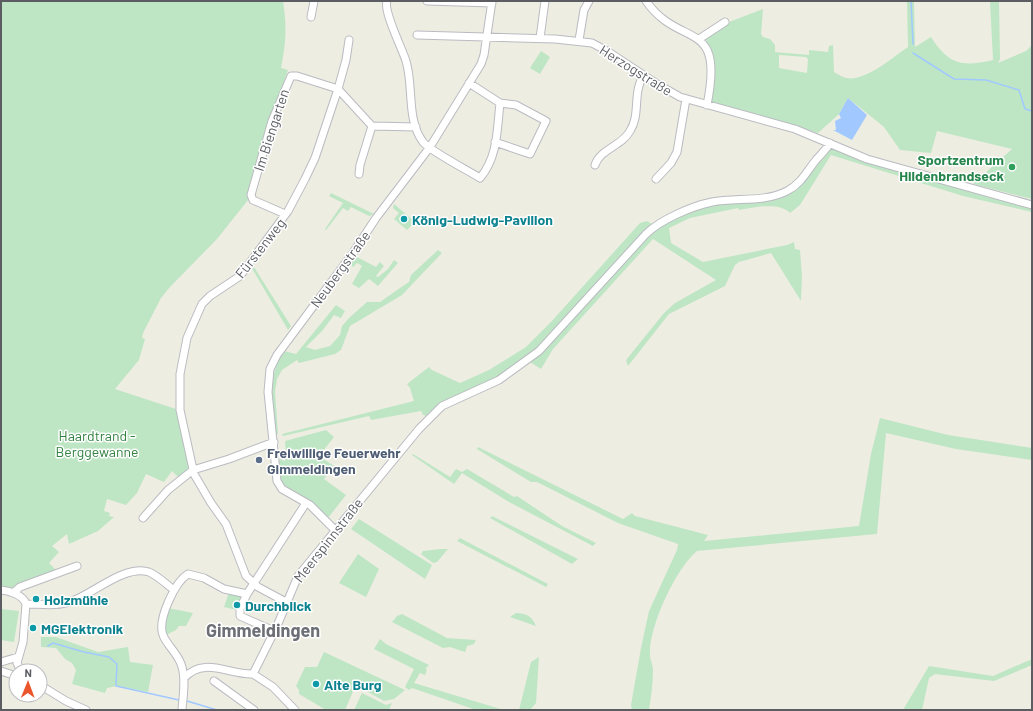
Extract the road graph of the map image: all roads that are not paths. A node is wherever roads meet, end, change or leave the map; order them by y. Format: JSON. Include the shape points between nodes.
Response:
{"nodes":[{"id":1,"x":314,"y":1,"type":"edge"},
{"id":2,"x":387,"y":1,"type":"edge"},
{"id":3,"x":427,"y":1,"type":"edge"},
{"id":4,"x":545,"y":1,"type":"edge"},
{"id":5,"x":590,"y":1,"type":"edge"},
{"id":6,"x":646,"y":1,"type":"edge"},
{"id":7,"x":492,"y":2,"type":"edge"},
{"id":8,"x":311,"y":17,"type":"dead end"},
{"id":9,"x":725,"y":22,"type":"dead end"},
{"id":10,"x":417,"y":35,"type":"dead end"},
{"id":11,"x":487,"y":36,"type":"junction"},
{"id":12,"x":540,"y":38,"type":"junction"},
{"id":13,"x":699,"y":39,"type":"junction"},
{"id":14,"x":349,"y":40,"type":"dead end"},
{"id":15,"x":578,"y":40,"type":"junction"},
{"id":16,"x":644,"y":75,"type":"junction"},
{"id":17,"x":469,"y":83,"type":"junction"},
{"id":18,"x":338,"y":89,"type":"junction"},
{"id":19,"x":686,"y":99,"type":"junction"},
{"id":20,"x":500,"y":103,"type":"junction"},
{"id":21,"x":707,"y":105,"type":"junction"},
{"id":22,"x":372,"y":126,"type":"junction"},
{"id":23,"x":416,"y":127,"type":"junction"},
{"id":24,"x":496,"y":142,"type":"junction"},
{"id":25,"x":827,"y":142,"type":"junction"},
{"id":26,"x":430,"y":147,"type":"junction"},
{"id":27,"x":595,"y":165,"type":"dead end"},
{"id":28,"x":359,"y":174,"type":"dead end"},
{"id":29,"x":656,"y":179,"type":"dead end"},
{"id":30,"x":1032,"y":205,"type":"edge"},
{"id":31,"x":285,"y":214,"type":"junction"},
{"id":32,"x":274,"y":442,"type":"junction"},
{"id":33,"x":193,"y":470,"type":"junction"},
{"id":34,"x":306,"y":503,"type":"junction"},
{"id":35,"x":143,"y":518,"type":"dead end"},
{"id":36,"x":335,"y":530,"type":"junction"},
{"id":37,"x":76,"y":566,"type":"dead end"},
{"id":38,"x":254,"y":584,"type":"junction"},
{"id":39,"x":1,"y":590,"type":"edge"},
{"id":40,"x":174,"y":590,"type":"junction"},
{"id":41,"x":13,"y":593,"type":"junction"},
{"id":42,"x":247,"y":594,"type":"junction"},
{"id":43,"x":286,"y":602,"type":"junction"},
{"id":44,"x":26,"y":604,"type":"junction"},
{"id":45,"x":274,"y":631,"type":"junction"},
{"id":46,"x":18,"y":657,"type":"junction"},
{"id":47,"x":1,"y":662,"type":"edge"},
{"id":48,"x":18,"y":663,"type":"edge"},
{"id":49,"x":253,"y":674,"type":"junction"},
{"id":50,"x":184,"y":678,"type":"junction"},
{"id":51,"x":214,"y":681,"type":"dead end"},
{"id":52,"x":48,"y":690,"type":"edge"},
{"id":53,"x":86,"y":710,"type":"edge"},
{"id":54,"x":182,"y":710,"type":"edge"},
{"id":55,"x":254,"y":710,"type":"edge"},
{"id":56,"x":295,"y":710,"type":"edge"}],
"edges":[{"from":1,"to":8,"type":"street"},
{"from":2,"to":23,"type":"street","via":[[386,13],[398,37],[409,70]]},
{"from":3,"to":7,"type":"street","name":"Neubergstraße"},
{"from":4,"to":12,"type":"street"},
{"from":5,"to":15,"type":"street","via":[[584,10]]},
{"from":6,"to":13,"type":"street","via":[[662,18]]},
{"from":7,"to":11,"type":"street","name":"Neubergstraße"},
{"from":9,"to":13,"type":"street"},
{"from":10,"to":11,"type":"street","name":"Herzogstraße"},
{"from":11,"to":12,"type":"street","name":"Herzogstraße"},
{"from":11,"to":17,"type":"street","name":"Neubergstraße","via":[[483,59]]},
{"from":12,"to":15,"type":"street","name":"Herzogstraße"},
{"from":13,"to":21,"type":"street","via":[[706,48],[711,62]]},
{"from":14,"to":18,"type":"street","name":"Fürstenweg"},
{"from":15,"to":16,"type":"street","name":"Herzogstraße","via":[[602,48]]},
{"from":16,"to":19,"type":"street","name":"Herzogstraße","via":[[673,94]]},
{"from":16,"to":27,"type":"street","via":[[638,85],[632,130],[623,141],[598,158]]},
{"from":17,"to":20,"type":"street"},
{"from":17,"to":26,"type":"street","name":"Neubergstraße"},
{"from":18,"to":22,"type":"street","name":"Im Biengarten"},
{"from":18,"to":31,"type":"street","name":"Fürstenweg","via":[[315,158]]},
{"from":18,"to":31,"type":"street","name":"Im Biengarten","via":[[297,76],[289,78],[272,121],[251,195],[253,200]]},
{"from":19,"to":21,"type":"street","name":"Herzogstraße"},
{"from":19,"to":29,"type":"street","via":[[677,152]]},
{"from":20,"to":24,"type":"street"},
{"from":20,"to":24,"type":"street","via":[[516,105],[544,119],[545,123],[529,154]]},
{"from":21,"to":25,"type":"street","name":"Herzogstraße","via":[[794,129]]},
{"from":22,"to":23,"type":"street"},
{"from":22,"to":28,"type":"street"},
{"from":23,"to":26,"type":"street","via":[[423,142]]},
{"from":24,"to":26,"type":"street","via":[[488,170],[480,178]]},
{"from":25,"to":30,"type":"street","name":"Herzogstraße","via":[[867,159]]},
{"from":25,"to":36,"type":"street","name":"Meerspinnstraße","via":[[804,177],[783,193],[763,198],[711,202],[674,216],[652,228],[539,351],[499,380],[436,411]]},
{"from":26,"to":32,"type":"street","name":"Neubergstraße","via":[[277,355],[270,369],[268,382]]},
{"from":31,"to":33,"type":"street","name":"Fürstenweg","via":[[240,276],[202,304],[192,325],[182,362],[179,403]]},
{"from":32,"to":33,"type":"street"},
{"from":32,"to":34,"type":"street","name":"Neubergstraße","via":[[274,466],[280,486],[286,493]]},
{"from":33,"to":35,"type":"street","via":[[168,490]]},
{"from":33,"to":38,"type":"street","name":"Fürstenweg","via":[[207,497],[226,524],[244,572]]},
{"from":34,"to":36,"type":"street","name":"Neubergstraße"},
{"from":34,"to":38,"type":"street"},
{"from":36,"to":43,"type":"street","name":"Meerspinnstraße","via":[[296,579]]},
{"from":37,"to":41,"type":"street","via":[[20,587]]},
{"from":38,"to":42,"type":"street"},
{"from":38,"to":43,"type":"street"},
{"from":39,"to":41,"type":"street"},
{"from":40,"to":42,"type":"street","via":[[191,574],[224,589]]},
{"from":40,"to":44,"type":"street","via":[[153,574],[140,571],[112,580],[68,603]]},
{"from":40,"to":50,"type":"street","via":[[163,622],[163,634],[180,659]]},
{"from":41,"to":44,"type":"street","via":[[24,599]]},
{"from":42,"to":45,"type":"street","via":[[240,609],[240,616]]},
{"from":43,"to":45,"type":"street","name":"Meerspinnstraße"},
{"from":44,"to":46,"type":"street","via":[[23,642]]},
{"from":45,"to":49,"type":"street","name":"Meerspinnstraße"},
{"from":46,"to":47,"type":"street"},
{"from":46,"to":48,"type":"street"},
{"from":49,"to":50,"type":"street","via":[[206,666],[190,672]]},
{"from":49,"to":56,"type":"street","via":[[273,687]]},
{"from":50,"to":54,"type":"street"},
{"from":51,"to":55,"type":"street"},
{"from":52,"to":53,"type":"street"}]}
